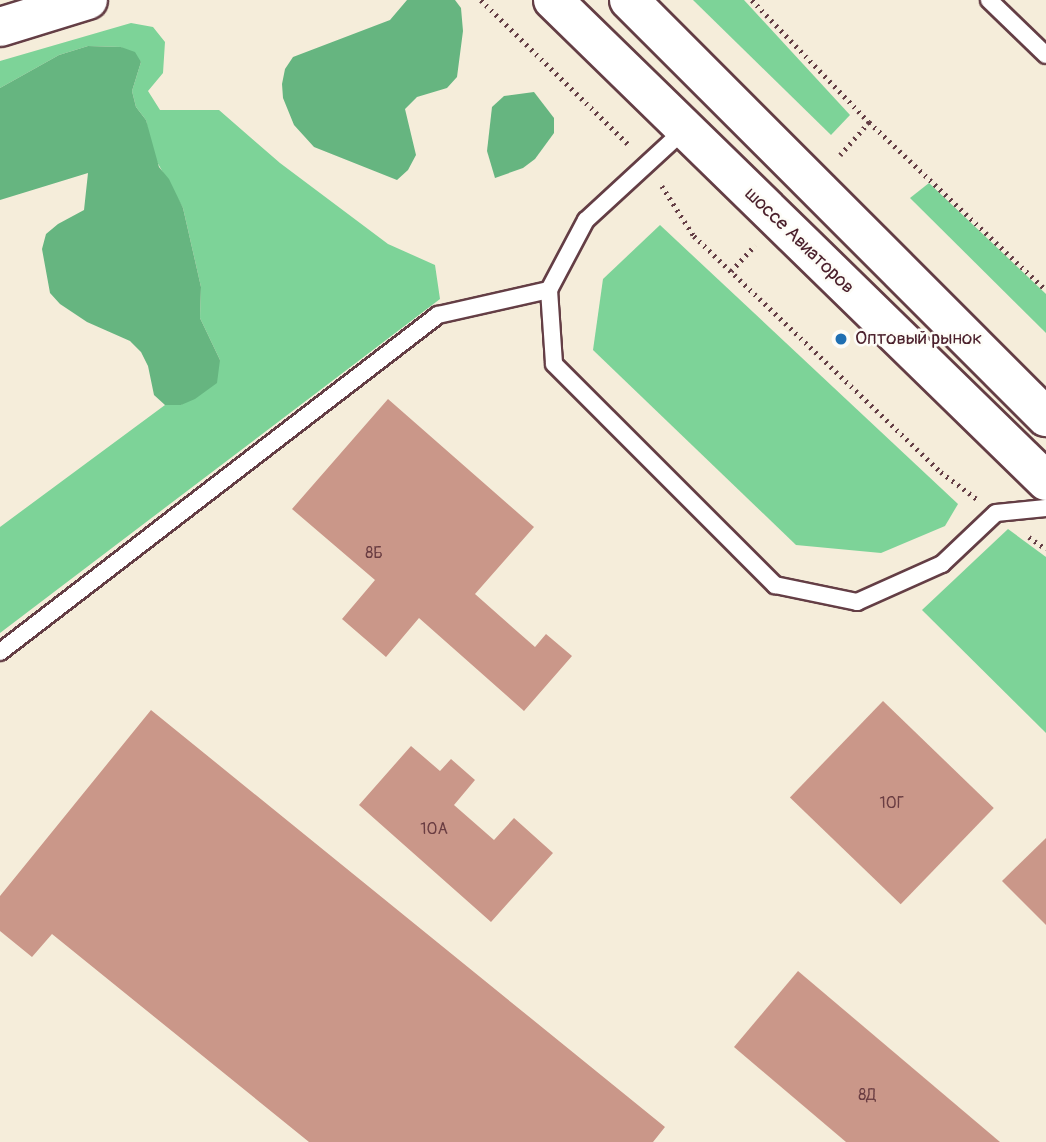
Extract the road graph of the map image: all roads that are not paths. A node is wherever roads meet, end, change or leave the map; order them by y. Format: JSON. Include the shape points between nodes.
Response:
{"nodes":[{"id":1,"x":88,"y":0,"type":"edge"},
{"id":2,"x":553,"y":0,"type":"edge"},
{"id":3,"x":628,"y":0,"type":"edge"},
{"id":4,"x":989,"y":0,"type":"edge"},
{"id":5,"x":0,"y":27,"type":"edge"},
{"id":6,"x":1046,"y":55,"type":"edge"},
{"id":7,"x":684,"y":130,"type":"junction"},
{"id":8,"x":550,"y":290,"type":"junction"},
{"id":9,"x":1046,"y":417,"type":"edge"},
{"id":10,"x":1046,"y":481,"type":"edge"},
{"id":11,"x":1046,"y":508,"type":"edge"},
{"id":12,"x":0,"y":652,"type":"edge"}],
"edges":[{"from":1,"to":5,"type":"main road"},
{"from":2,"to":7,"type":"main road","name":"шоссе Авиаторов"},
{"from":3,"to":9,"type":"main road"},
{"from":4,"to":6,"type":"lane"},
{"from":7,"to":8,"type":"lane","via":[[586,220]]},
{"from":7,"to":10,"type":"main road","name":"шоссе Авиаторов"},
{"from":8,"to":11,"type":"lane","via":[[554,364],[775,585],[857,602],[942,564],[996,513]]},
{"from":8,"to":12,"type":"lane","via":[[438,315]]}]}
